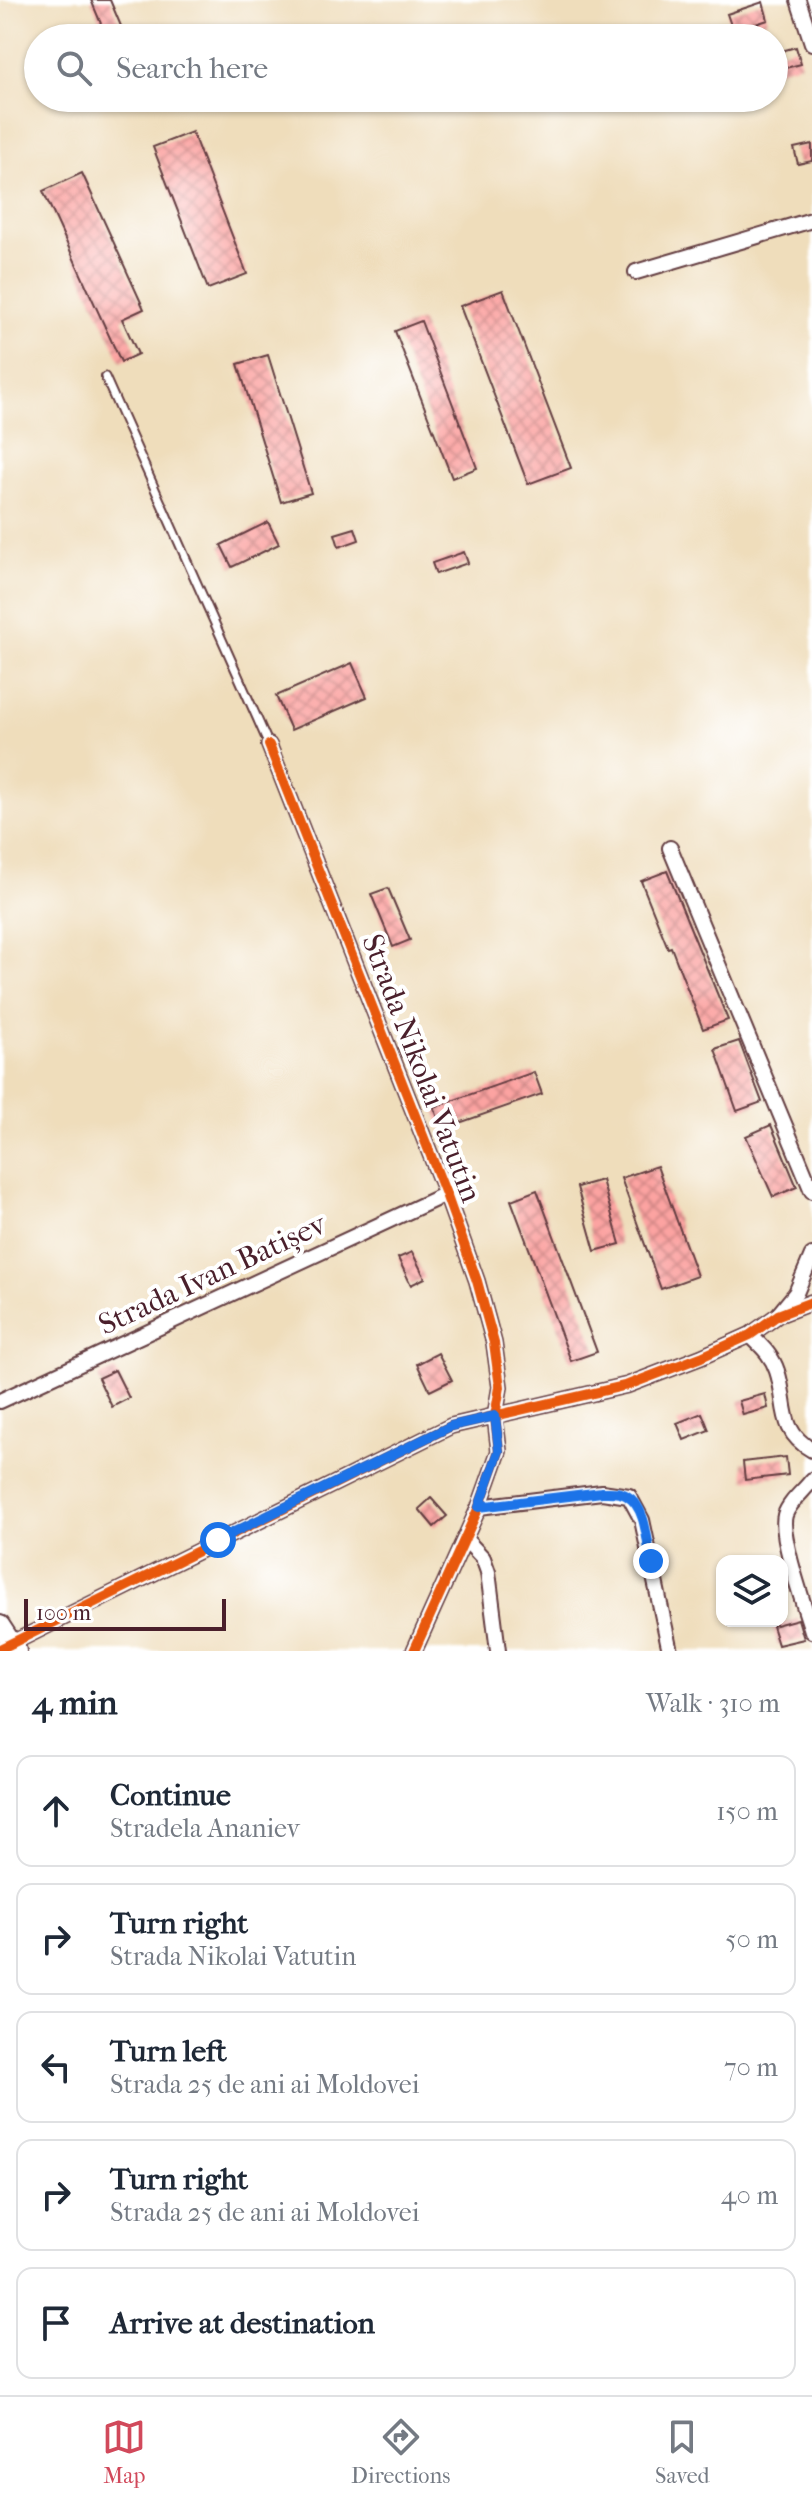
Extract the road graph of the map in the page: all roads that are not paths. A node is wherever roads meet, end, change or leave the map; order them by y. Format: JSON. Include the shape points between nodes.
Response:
{"nodes":[{"id":1,"x":798,"y":0,"type":"edge"},
{"id":2,"x":812,"y":43,"type":"edge"},
{"id":3,"x":812,"y":220,"type":"edge"},
{"id":4,"x":636,"y":272,"type":"dead end"},
{"id":5,"x":105,"y":377,"type":"dead end"},
{"id":6,"x":269,"y":745,"type":"joint"},
{"id":7,"x":670,"y":848,"type":"dead end"},
{"id":8,"x":812,"y":1191,"type":"edge"},
{"id":9,"x":446,"y":1194,"type":"junction"},
{"id":10,"x":812,"y":1255,"type":"edge"},
{"id":11,"x":812,"y":1302,"type":"edge"},
{"id":12,"x":778,"y":1315,"type":"junction"},
{"id":13,"x":750,"y":1335,"type":"junction"},
{"id":14,"x":0,"y":1401,"type":"edge"},
{"id":15,"x":495,"y":1416,"type":"junction"},
{"id":16,"x":812,"y":1450,"type":"edge"},
{"id":17,"x":812,"y":1480,"type":"edge"},
{"id":18,"x":479,"y":1507,"type":"junction"},
{"id":19,"x":465,"y":1539,"type":"junction"},
{"id":20,"x":0,"y":1625,"type":"edge"},
{"id":21,"x":812,"y":1631,"type":"edge"},
{"id":22,"x":10,"y":1647,"type":"edge"},
{"id":23,"x":414,"y":1651,"type":"edge"},
{"id":24,"x":498,"y":1651,"type":"edge"},
{"id":25,"x":670,"y":1651,"type":"edge"}],
"edges":[{"from":1,"to":2,"type":"street"},
{"from":3,"to":4,"type":"street"},
{"from":5,"to":6,"type":"lane"},
{"from":6,"to":9,"type":"street","name":"Strada Nikolai Vatutin"},
{"from":7,"to":8,"type":"street"},
{"from":9,"to":14,"type":"street","name":"Strada Ivan Batișev"},
{"from":9,"to":15,"type":"street","name":"Strada Nikolai Vatutin","via":[[494,1343],[500,1387]]},
{"from":10,"to":12,"type":"street","via":[[796,1293]]},
{"from":11,"to":12,"type":"street"},
{"from":12,"to":13,"type":"street"},
{"from":13,"to":15,"type":"street","via":[[628,1385]]},
{"from":13,"to":16,"type":"street","via":[[768,1351],[777,1371],[790,1431]]},
{"from":15,"to":18,"type":"street","name":"Strada Nikolai Vatutin","via":[[499,1451]]},
{"from":15,"to":22,"type":"street","via":[[451,1426]]},
{"from":17,"to":21,"type":"street","via":[[784,1517]]},
{"from":18,"to":19,"type":"street","name":"Strada Nikolai Vatutin"},
{"from":18,"to":25,"type":"street","via":[[602,1492],[629,1496],[642,1520]]},
{"from":19,"to":23,"type":"street","name":"Strada Nikolai Vatutin"},
{"from":19,"to":24,"type":"street","via":[[488,1572]]},
{"from":20,"to":22,"type":"street"}]}
